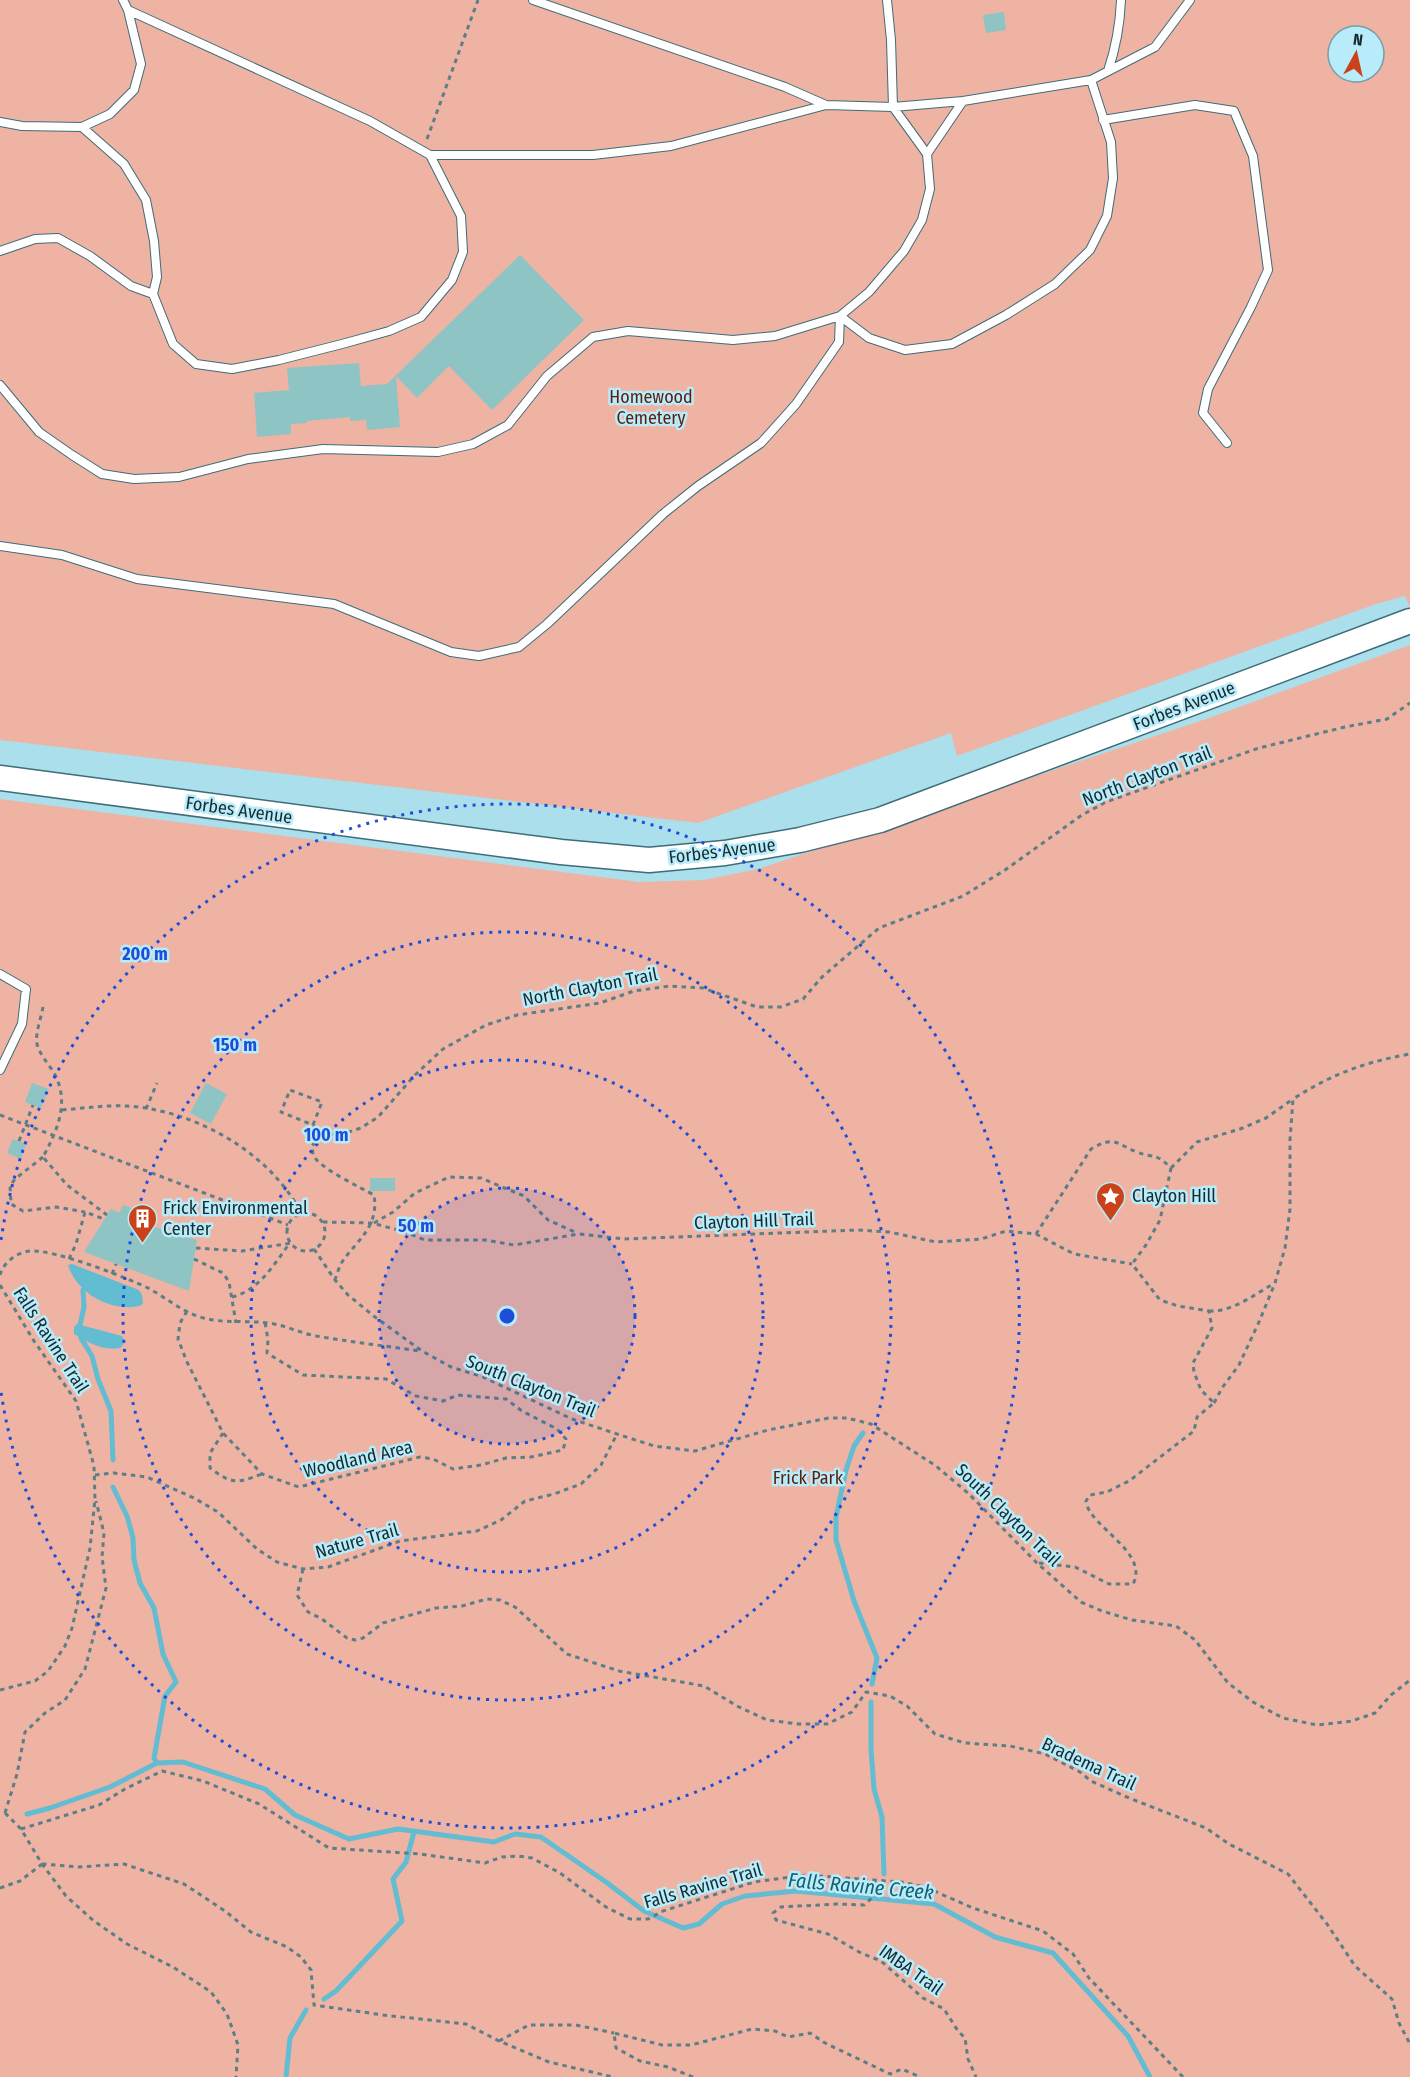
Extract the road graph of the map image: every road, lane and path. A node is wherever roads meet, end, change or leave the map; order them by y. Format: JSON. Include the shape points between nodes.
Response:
{"nodes":[{"id":1,"x":123,"y":0,"type":"edge"},
{"id":2,"x":478,"y":0,"type":"edge"},
{"id":3,"x":533,"y":0,"type":"edge"},
{"id":4,"x":887,"y":0,"type":"edge"},
{"id":5,"x":1121,"y":0,"type":"edge"},
{"id":6,"x":1190,"y":0,"type":"edge"},
{"id":7,"x":128,"y":10,"type":"junction"},
{"id":8,"x":1108,"y":71,"type":"junction"},
{"id":9,"x":1091,"y":80,"type":"junction"},
{"id":10,"x":963,"y":102,"type":"junction"},
{"id":11,"x":825,"y":105,"type":"junction"},
{"id":12,"x":892,"y":107,"type":"junction"},
{"id":13,"x":1103,"y":120,"type":"junction"},
{"id":14,"x":0,"y":122,"type":"edge"},
{"id":15,"x":82,"y":127,"type":"junction"},
{"id":16,"x":426,"y":153,"type":"junction"},
{"id":17,"x":927,"y":154,"type":"junction"},
{"id":18,"x":0,"y":251,"type":"edge"},
{"id":19,"x":153,"y":294,"type":"junction"},
{"id":20,"x":840,"y":316,"type":"junction"},
{"id":21,"x":0,"y":385,"type":"edge"},
{"id":22,"x":1227,"y":443,"type":"dead end"},
{"id":23,"x":0,"y":546,"type":"edge"},
{"id":24,"x":1410,"y":621,"type":"edge"},
{"id":25,"x":1410,"y":703,"type":"edge"},
{"id":26,"x":0,"y":778,"type":"edge"},
{"id":27,"x":0,"y":974,"type":"edge"},
{"id":28,"x":43,"y":1007,"type":"dead end"},
{"id":29,"x":1410,"y":1054,"type":"edge"},
{"id":30,"x":0,"y":1070,"type":"edge"},
{"id":31,"x":157,"y":1083,"type":"dead end"},
{"id":32,"x":1293,"y":1099,"type":"junction"},
{"id":33,"x":33,"y":1105,"type":"dead end"},
{"id":34,"x":146,"y":1109,"type":"junction"},
{"id":35,"x":62,"y":1110,"type":"junction"},
{"id":36,"x":0,"y":1115,"type":"edge"},
{"id":37,"x":25,"y":1125,"type":"junction"},
{"id":38,"x":313,"y":1125,"type":"junction"},
{"id":39,"x":321,"y":1135,"type":"junction"},
{"id":40,"x":54,"y":1136,"type":"junction"},
{"id":41,"x":19,"y":1141,"type":"dead end"},
{"id":42,"x":44,"y":1156,"type":"junction"},
{"id":43,"x":1172,"y":1168,"type":"junction"},
{"id":44,"x":85,"y":1212,"type":"junction"},
{"id":45,"x":301,"y":1213,"type":"junction"},
{"id":46,"x":107,"y":1215,"type":"dead end"},
{"id":47,"x":104,"y":1219,"type":"dead end"},
{"id":48,"x":323,"y":1222,"type":"junction"},
{"id":49,"x":372,"y":1223,"type":"junction"},
{"id":50,"x":288,"y":1225,"type":"junction"},
{"id":51,"x":579,"y":1234,"type":"junction"},
{"id":52,"x":1036,"y":1234,"type":"junction"},
{"id":53,"x":291,"y":1243,"type":"junction"},
{"id":54,"x":196,"y":1248,"type":"dead end"},
{"id":55,"x":314,"y":1249,"type":"junction"},
{"id":56,"x":71,"y":1259,"type":"junction"},
{"id":57,"x":194,"y":1259,"type":"dead end"},
{"id":58,"x":116,"y":1264,"type":"dead end"},
{"id":59,"x":1132,"y":1264,"type":"junction"},
{"id":60,"x":112,"y":1274,"type":"junction"},
{"id":61,"x":0,"y":1275,"type":"edge"},
{"id":62,"x":335,"y":1280,"type":"junction"},
{"id":63,"x":1275,"y":1283,"type":"junction"},
{"id":64,"x":0,"y":1285,"type":"edge"},
{"id":65,"x":232,"y":1297,"type":"junction"},
{"id":66,"x":188,"y":1311,"type":"junction"},
{"id":67,"x":1209,"y":1311,"type":"junction"},
{"id":68,"x":265,"y":1322,"type":"junction"},
{"id":69,"x":236,"y":1323,"type":"junction"},
{"id":70,"x":422,"y":1351,"type":"junction"},
{"id":71,"x":510,"y":1390,"type":"junction"},
{"id":72,"x":506,"y":1399,"type":"junction"},
{"id":73,"x":1214,"y":1403,"type":"junction"},
{"id":74,"x":223,"y":1432,"type":"junction"},
{"id":75,"x":617,"y":1434,"type":"junction"},
{"id":76,"x":262,"y":1474,"type":"junction"},
{"id":77,"x":94,"y":1475,"type":"junction"},
{"id":78,"x":95,"y":1499,"type":"junction"},
{"id":79,"x":1037,"y":1563,"type":"junction"},
{"id":80,"x":303,"y":1569,"type":"junction"},
{"id":81,"x":1410,"y":1680,"type":"edge"},
{"id":82,"x":0,"y":1690,"type":"edge"},
{"id":83,"x":5,"y":1813,"type":"junction"},
{"id":84,"x":0,"y":1814,"type":"edge"},
{"id":85,"x":21,"y":1829,"type":"junction"},
{"id":86,"x":42,"y":1864,"type":"junction"},
{"id":87,"x":875,"y":1881,"type":"junction"},
{"id":88,"x":0,"y":1888,"type":"edge"},
{"id":89,"x":614,"y":2033,"type":"junction"},
{"id":90,"x":499,"y":2041,"type":"junction"},
{"id":91,"x":1410,"y":2044,"type":"edge"},
{"id":92,"x":236,"y":2077,"type":"edge"},
{"id":93,"x":613,"y":2077,"type":"edge"},
{"id":94,"x":693,"y":2077,"type":"edge"},
{"id":95,"x":920,"y":2077,"type":"edge"},
{"id":96,"x":976,"y":2077,"type":"edge"},
{"id":97,"x":1183,"y":2077,"type":"edge"}],
"edges":[{"from":1,"to":7,"type":"lane"},
{"from":2,"to":16,"type":"path"},
{"from":3,"to":11,"type":"lane","via":[[785,87]]},
{"from":4,"to":12,"type":"lane"},
{"from":5,"to":8,"type":"lane","via":[[1117,39]]},
{"from":6,"to":8,"type":"lane","via":[[1155,47]]},
{"from":7,"to":15,"type":"lane","via":[[141,64],[134,90],[110,114]]},
{"from":7,"to":16,"type":"lane","via":[[370,121]]},
{"from":8,"to":9,"type":"lane"},
{"from":9,"to":10,"type":"lane"},
{"from":9,"to":13,"type":"lane"},
{"from":10,"to":12,"type":"lane"},
{"from":10,"to":17,"type":"lane"},
{"from":11,"to":12,"type":"lane"},
{"from":11,"to":16,"type":"lane","via":[[671,146],[593,155]]},
{"from":12,"to":17,"type":"lane"},
{"from":13,"to":20,"type":"lane","via":[[1111,142],[1113,178],[1107,216],[1090,250],[1055,284],[952,344],[905,350],[869,338]]},
{"from":13,"to":22,"type":"lane","via":[[1195,105],[1234,111],[1253,156],[1268,270],[1208,389],[1203,413]]},
{"from":14,"to":15,"type":"lane"},
{"from":15,"to":19,"type":"lane","via":[[124,164],[146,200],[157,277]]},
{"from":16,"to":19,"type":"lane","via":[[461,216],[463,252],[452,280],[421,317],[351,342],[232,369],[196,364],[173,344]]},
{"from":17,"to":20,"type":"lane","via":[[930,189],[922,220],[904,251],[870,292]]},
{"from":18,"to":19,"type":"lane","via":[[35,239],[58,238],[131,286]]},
{"from":20,"to":21,"type":"lane","via":[[775,336],[733,340],[628,331],[593,337],[547,376],[508,425],[473,444],[438,452],[323,449],[248,459],[179,477],[134,479],[102,474],[39,432]]},
{"from":20,"to":23,"type":"lane","via":[[839,342],[796,404],[761,443],[663,514],[519,647],[479,656],[452,652],[334,604],[137,579],[62,555]]},
{"from":24,"to":26,"type":"main road","name":"Forbes Avenue","via":[[879,820],[800,840],[725,852],[649,860],[561,852]]},
{"from":25,"to":39,"type":"path","name":"North Clayton Trail","via":[[1387,720],[1260,748],[1106,802],[963,896],[879,928],[822,977],[803,999],[781,1007],[757,1007],[704,988],[670,986],[634,991],[600,1003],[517,1015],[486,1025],[443,1049],[378,1116],[361,1128]]},
{"from":27,"to":30,"type":"lane","via":[[26,989],[22,1024]]},
{"from":28,"to":35,"type":"path","via":[[38,1045],[58,1081]]},
{"from":29,"to":32,"type":"path","via":[[1355,1067],[1321,1081]]},
{"from":31,"to":34,"type":"path"},
{"from":32,"to":43,"type":"path","via":[[1266,1118],[1197,1142]]},
{"from":32,"to":63,"type":"path","via":[[1290,1209]]},
{"from":33,"to":37,"type":"path"},
{"from":34,"to":35,"type":"path","via":[[108,1106]]},
{"from":34,"to":45,"type":"path","via":[[173,1114],[231,1140],[285,1188]]},
{"from":35,"to":40,"type":"path"},
{"from":36,"to":37,"type":"path"},
{"from":37,"to":40,"type":"path"},
{"from":37,"to":41,"type":"path"},
{"from":38,"to":38,"type":"path","via":[[322,1102],[290,1090],[281,1112]]},
{"from":38,"to":39,"type":"path"},
{"from":39,"to":49,"type":"path","via":[[312,1146],[314,1156],[328,1170],[374,1196]]},
{"from":40,"to":42,"type":"path"},
{"from":40,"to":50,"type":"path"},
{"from":42,"to":44,"type":"path","via":[[10,1186],[11,1204],[23,1211],[56,1208]]},
{"from":42,"to":46,"type":"path","via":[[67,1185]]},
{"from":43,"to":52,"type":"path","via":[[1160,1157],[1137,1153],[1117,1141],[1101,1143],[1091,1149]]},
{"from":43,"to":59,"type":"path","via":[[1160,1220]]},
{"from":44,"to":47,"type":"path"},
{"from":44,"to":56,"type":"path"},
{"from":45,"to":48,"type":"path","via":[[314,1214]]},
{"from":45,"to":50,"type":"path"},
{"from":48,"to":49,"type":"path","name":"Clayton Hill Trail"},
{"from":48,"to":55,"type":"path","via":[[324,1239]]},
{"from":49,"to":51,"type":"path","name":"Clayton Hill Trail","via":[[425,1240],[485,1240],[514,1245]]},
{"from":49,"to":51,"type":"path","via":[[415,1193],[449,1177],[481,1178],[524,1196],[548,1220]]},
{"from":49,"to":62,"type":"path","via":[[341,1264]]},
{"from":50,"to":53,"type":"path"},
{"from":51,"to":52,"type":"path","name":"Clayton Hill Trail","via":[[624,1239],[858,1230],[936,1242],[981,1239],[1006,1231]]},
{"from":52,"to":59,"type":"path","name":"Clayton Hill Trail","via":[[1074,1254]]},
{"from":53,"to":54,"type":"path","via":[[242,1251]]},
{"from":53,"to":55,"type":"path","via":[[300,1250]]},
{"from":53,"to":65,"type":"path","via":[[268,1273],[244,1294]]},
{"from":55,"to":62,"type":"path","name":"South Clayton Trail"},
{"from":56,"to":60,"type":"path"},
{"from":56,"to":61,"type":"path","via":[[29,1251],[14,1258]]},
{"from":57,"to":65,"type":"path","via":[[223,1273],[230,1282]]},
{"from":58,"to":60,"type":"path"},
{"from":59,"to":67,"type":"path","via":[[1160,1300]]},
{"from":60,"to":66,"type":"path"},
{"from":62,"to":70,"type":"path","name":"South Clayton Trail","via":[[348,1295]]},
{"from":63,"to":67,"type":"path","via":[[1219,1312]]},
{"from":63,"to":73,"type":"path","via":[[1239,1365]]},
{"from":64,"to":77,"type":"path","name":"Falls Ravine Trail","via":[[76,1401]]},
{"from":65,"to":69,"type":"path"},
{"from":66,"to":69,"type":"path","via":[[199,1317]]},
{"from":66,"to":74,"type":"path","name":"Woodland Area","via":[[180,1323],[178,1339]]},
{"from":67,"to":73,"type":"path","via":[[1212,1328],[1193,1363],[1201,1390]]},
{"from":68,"to":69,"type":"path"},
{"from":68,"to":70,"type":"path","via":[[314,1335]]},
{"from":68,"to":72,"type":"path","name":"Woodland Area","via":[[267,1353],[303,1375],[386,1379],[416,1396],[443,1401],[458,1395]]},
{"from":70,"to":71,"type":"path","name":"South Clayton Trail"},
{"from":71,"to":72,"type":"path"},
{"from":71,"to":75,"type":"path","name":"South Clayton Trail","via":[[572,1419]]},
{"from":72,"to":76,"type":"path","name":"Woodland Area","via":[[557,1429],[566,1439],[563,1450],[453,1469],[420,1457],[299,1488]]},
{"from":73,"to":79,"type":"path","via":[[1197,1417],[1194,1431],[1129,1481],[1090,1495],[1086,1501],[1086,1509],[1116,1537],[1136,1566],[1138,1576],[1133,1584],[1109,1584],[1075,1567]]},
{"from":74,"to":76,"type":"path","name":"Woodland Area"},
{"from":74,"to":76,"type":"path","via":[[210,1453],[210,1468],[225,1479],[242,1482]]},
{"from":75,"to":79,"type":"path","name":"South Clayton Trail","via":[[654,1446],[695,1451],[829,1418],[871,1424],[936,1466]]},
{"from":75,"to":80,"type":"path","name":"Nature Trail","via":[[601,1465],[582,1484],[525,1501],[501,1520],[477,1531],[400,1541],[328,1567]]},
{"from":77,"to":78,"type":"path","name":"Falls Ravine Trail"},
{"from":77,"to":80,"type":"path","name":"Nature Trail","via":[[147,1477],[194,1498],[218,1512],[257,1549],[277,1562]]},
{"from":78,"to":82,"type":"path","name":"Falls Ravine Trail","via":[[90,1548],[66,1646],[48,1671],[35,1681]]},
{"from":78,"to":83,"type":"path","via":[[104,1533],[106,1588],[85,1669],[65,1700],[25,1732]]},
{"from":79,"to":81,"type":"path","name":"South Clayton Trail","via":[[1081,1602],[1132,1620],[1176,1626],[1195,1640],[1228,1683],[1283,1718],[1317,1725],[1352,1721],[1374,1713]]},
{"from":80,"to":91,"type":"path","name":"Bradema Trail","via":[[297,1595],[308,1612],[355,1640],[383,1623],[436,1608],[500,1600],[515,1607],[567,1654],[619,1671],[704,1686],[767,1720],[827,1724],[852,1712],[866,1692],[890,1696],[907,1706],[935,1734],[965,1743],[1010,1746],[1045,1754],[1091,1781],[1206,1827],[1228,1844],[1288,1874],[1355,1966],[1392,1999]]},
{"from":83,"to":84,"type":"path"},
{"from":83,"to":85,"type":"path"},
{"from":85,"to":86,"type":"path"},
{"from":85,"to":87,"type":"path","name":"Falls Ravine Trail","via":[[99,1805],[162,1771],[203,1781],[259,1804],[329,1848],[485,1863],[502,1857],[532,1858],[630,1918],[648,1919],[754,1882],[806,1875]]},
{"from":86,"to":88,"type":"path","via":[[20,1881]]},
{"from":86,"to":90,"type":"path","via":[[124,1864],[184,1884],[250,1932],[301,1957],[310,1970],[314,2005],[466,2024]]},
{"from":86,"to":92,"type":"path","via":[[66,1896],[94,1921],[211,1992],[227,2014],[238,2045]]},
{"from":87,"to":96,"type":"path","name":"IMBA Trail","via":[[872,1898],[864,1905],[782,1906],[773,1913],[776,1920],[828,1934],[880,1961],[923,1998],[944,2009],[965,2038]]},
{"from":87,"to":97,"type":"path","name":"Falls Ravine Trail","via":[[925,1887],[1043,1931],[1073,1954],[1089,1978]]},
{"from":89,"to":90,"type":"path","via":[[576,2025],[529,2025]]},
{"from":89,"to":94,"type":"path","via":[[616,2048],[640,2061]]},
{"from":89,"to":95,"type":"path","via":[[662,2044],[691,2045],[752,2029],[775,2031],[788,2037],[810,2033],[890,2074],[902,2069]]},
{"from":90,"to":93,"type":"path","via":[[549,2062]]}]}
